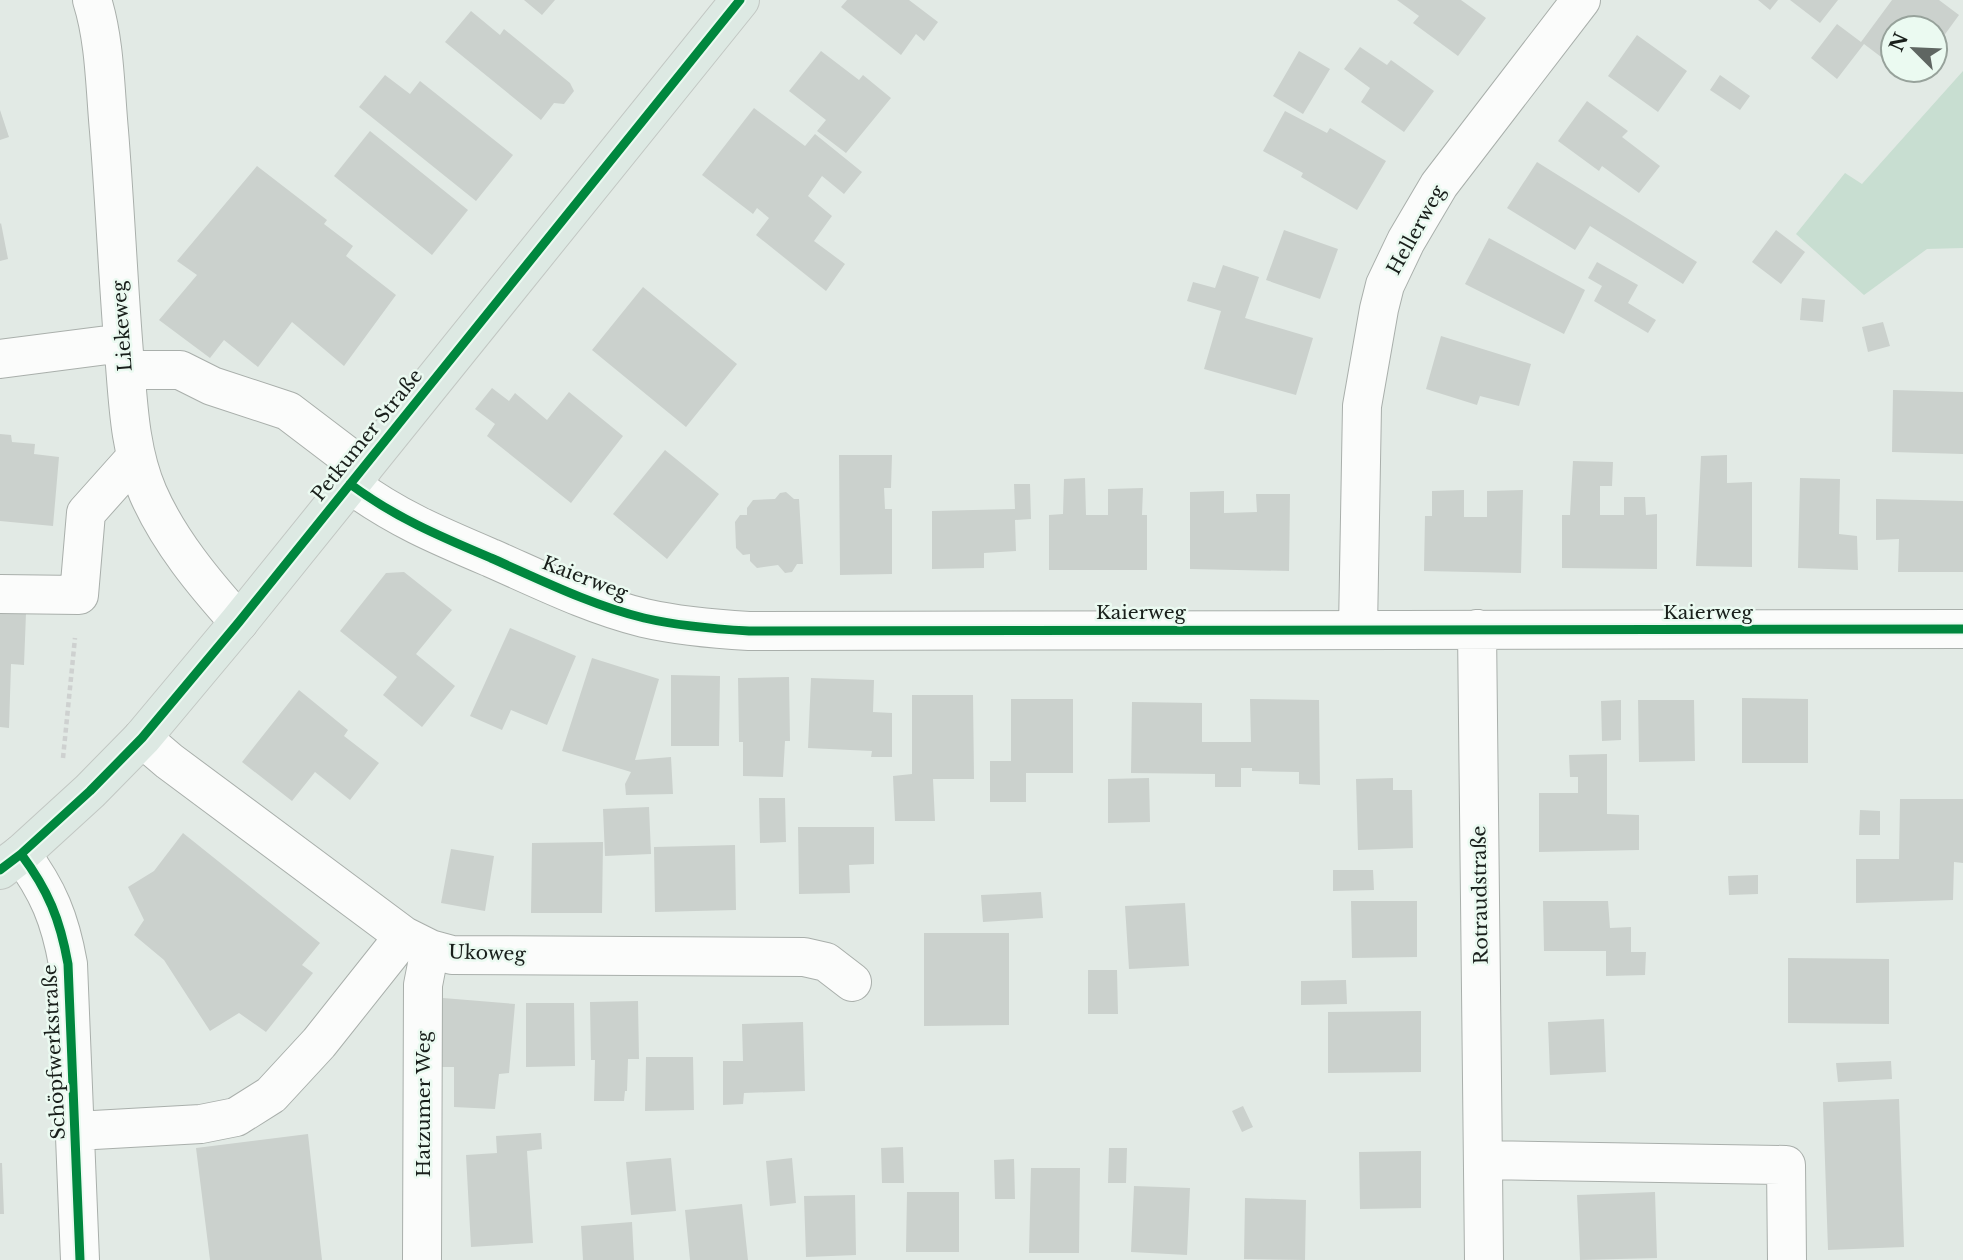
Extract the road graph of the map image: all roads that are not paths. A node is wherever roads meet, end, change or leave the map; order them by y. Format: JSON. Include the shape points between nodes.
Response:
{"nodes":[{"id":1,"x":92,"y":0,"type":"edge"},
{"id":2,"x":740,"y":0,"type":"edge"},
{"id":3,"x":1581,"y":0,"type":"edge"},
{"id":4,"x":125,"y":356,"type":"junction"},
{"id":5,"x":0,"y":359,"type":"edge"},
{"id":6,"x":136,"y":457,"type":"junction"},
{"id":7,"x":356,"y":476,"type":"junction"},
{"id":8,"x":0,"y":594,"type":"edge"},
{"id":9,"x":239,"y":622,"type":"junction"},
{"id":10,"x":1358,"y":629,"type":"junction"},
{"id":11,"x":1477,"y":629,"type":"junction"},
{"id":12,"x":1963,"y":629,"type":"edge"},
{"id":13,"x":142,"y":738,"type":"junction"},
{"id":14,"x":11,"y":862,"type":"edge"},
{"id":15,"x":417,"y":943,"type":"junction"},
{"id":16,"x":852,"y":982,"type":"dead end"},
{"id":17,"x":76,"y":1131,"type":"junction"},
{"id":18,"x":1483,"y":1160,"type":"junction"},
{"id":19,"x":80,"y":1260,"type":"edge"},
{"id":20,"x":422,"y":1260,"type":"edge"},
{"id":21,"x":1484,"y":1260,"type":"edge"},
{"id":22,"x":1787,"y":1260,"type":"edge"}],
"edges":[{"from":1,"to":4,"type":"street","name":"Liekeweg","via":[[105,92]]},
{"from":2,"to":7,"type":"main road","name":"Petkumer Straße"},
{"from":3,"to":10,"type":"street","name":"Hellerweg","via":[[1439,185],[1385,285],[1362,406]]},
{"from":4,"to":5,"type":"street","name":"Kaierweg"},
{"from":4,"to":6,"type":"street","name":"Liekeweg"},
{"from":4,"to":7,"type":"street","name":"Kaierweg","via":[[180,370],[212,386],[288,411]]},
{"from":6,"to":8,"type":"street","via":[[86,513],[79,595]]},
{"from":6,"to":9,"type":"street","name":"Liekeweg","via":[[148,493],[175,542]]},
{"from":7,"to":9,"type":"main road","name":"Petkumer Straße"},
{"from":7,"to":10,"type":"street","name":"Kaierweg","via":[[380,506],[407,522],[578,596],[644,618],[697,628]]},
{"from":9,"to":13,"type":"main road","name":"Petkumer Straße"},
{"from":10,"to":11,"type":"street","name":"Kaierweg"},
{"from":11,"to":12,"type":"street","name":"Kaierweg"},
{"from":11,"to":18,"type":"street","name":"Rotraudstraße"},
{"from":13,"to":14,"type":"main road","name":"Petkumer Straße"},
{"from":13,"to":15,"type":"street","name":"Ukoweg"},
{"from":14,"to":17,"type":"street","name":"Schöpfwerkstraße","via":[[41,880],[65,943]]},
{"from":15,"to":16,"type":"street","name":"Ukoweg","via":[[452,955],[804,957],[826,962]]},
{"from":15,"to":17,"type":"street","via":[[271,1095],[236,1117],[201,1124]]},
{"from":15,"to":20,"type":"street","name":"Hatzumer Weg","via":[[423,985]]},
{"from":17,"to":19,"type":"street","name":"Schöpfwerkstraße"},
{"from":18,"to":21,"type":"street","name":"Rotraudstraße"},
{"from":18,"to":22,"type":"street","via":[[1786,1165]]}]}
